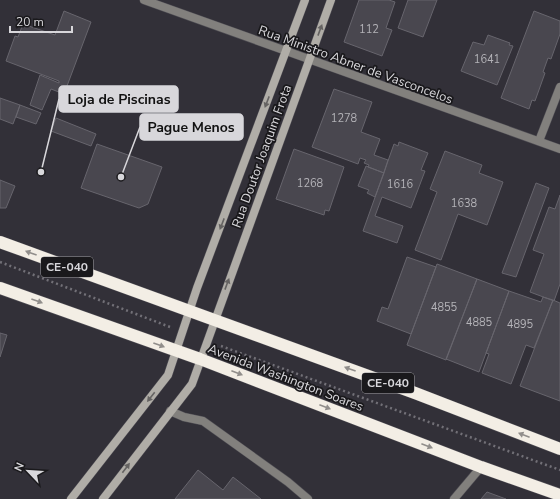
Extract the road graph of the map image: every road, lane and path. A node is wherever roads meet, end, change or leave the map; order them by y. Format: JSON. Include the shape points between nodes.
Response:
{"nodes":[{"id":1,"x":144,"y":0,"type":"edge"},
{"id":2,"x":305,"y":0,"type":"edge"},
{"id":3,"x":331,"y":0,"type":"edge"},
{"id":4,"x":286,"y":52,"type":"junction"},
{"id":5,"x":308,"y":60,"type":"junction"},
{"id":6,"x":560,"y":87,"type":"edge"},
{"id":7,"x":539,"y":141,"type":"junction"},
{"id":8,"x":560,"y":150,"type":"edge"},
{"id":9,"x":0,"y":242,"type":"edge"},
{"id":10,"x":0,"y":262,"type":"edge"},
{"id":11,"x":0,"y":288,"type":"edge"},
{"id":12,"x":190,"y":311,"type":"junction"},
{"id":13,"x":214,"y":320,"type":"junction"},
{"id":14,"x":183,"y":332,"type":"junction"},
{"id":15,"x":207,"y":341,"type":"junction"},
{"id":16,"x":176,"y":351,"type":"junction"},
{"id":17,"x":200,"y":359,"type":"junction"},
{"id":18,"x":170,"y":412,"type":"junction"},
{"id":19,"x":560,"y":449,"type":"edge"},
{"id":20,"x":480,"y":467,"type":"junction"},
{"id":21,"x":560,"y":470,"type":"edge"},
{"id":22,"x":560,"y":495,"type":"edge"},
{"id":23,"x":72,"y":499,"type":"edge"},
{"id":24,"x":102,"y":499,"type":"edge"},
{"id":25,"x":308,"y":499,"type":"edge"},
{"id":26,"x":454,"y":499,"type":"edge"}],
"edges":[{"from":1,"to":4,"type":"street","name":"Rua Ministro Abner de Vasconcelos"},
{"from":2,"to":4,"type":"main road","name":"Rua Doutor Joaquim Frota"},
{"from":5,"to":3,"type":"main road","name":"Rua Doutor Joaquim Frota","one_way":true},
{"from":4,"to":5,"type":"street","name":"Rua Ministro Abner de Vasconcelos"},
{"from":4,"to":12,"type":"main road","name":"Rua Doutor Joaquim Frota","one_way":true},
{"from":5,"to":7,"type":"street","name":"Rua Ministro Abner de Vasconcelos"},
{"from":13,"to":5,"type":"main road","name":"Rua Doutor Joaquim Frota","one_way":true},
{"from":6,"to":7,"type":"street"},
{"from":7,"to":8,"type":"street","name":"Rua Ministro Abner de Vasconcelos"},
{"from":12,"to":9,"type":"highway","number":"CE-040","one_way":true},
{"from":10,"to":14,"type":"path"},
{"from":11,"to":16,"type":"highway","name":"Avenida Washington Soares","one_way":true},
{"from":12,"to":13,"type":"highway","number":"CE-040"},
{"from":12,"to":14,"type":"main road","name":"Rua Doutor Joaquim Frota"},
{"from":13,"to":15,"type":"main road","name":"Rua Doutor Joaquim Frota"},
{"from":19,"to":13,"type":"highway","number":"CE-040","one_way":true},
{"from":14,"to":16,"type":"main road","name":"Rua Doutor Joaquim Frota"},
{"from":15,"to":17,"type":"main road","name":"Rua Doutor Joaquim Frota"},
{"from":15,"to":21,"type":"path","name":"Avenida Washington Soares"},
{"from":16,"to":17,"type":"highway","name":"Avenida Washington Soares"},
{"from":16,"to":23,"type":"main road","name":"Rua Doutor Joaquim Frota","one_way":true,"via":[[168,375]]},
{"from":17,"to":18,"type":"main road","name":"Rua Doutor Joaquim Frota","via":[[192,384]]},
{"from":17,"to":20,"type":"highway","name":"Avenida Washington Soares","one_way":true},
{"from":24,"to":18,"type":"main road","name":"Rua Doutor Joaquim Frota","one_way":true},
{"from":18,"to":25,"type":"street","via":[[203,421]]},
{"from":20,"to":22,"type":"highway","name":"Avenida Washington Soares"},
{"from":20,"to":26,"type":"street"}]}
